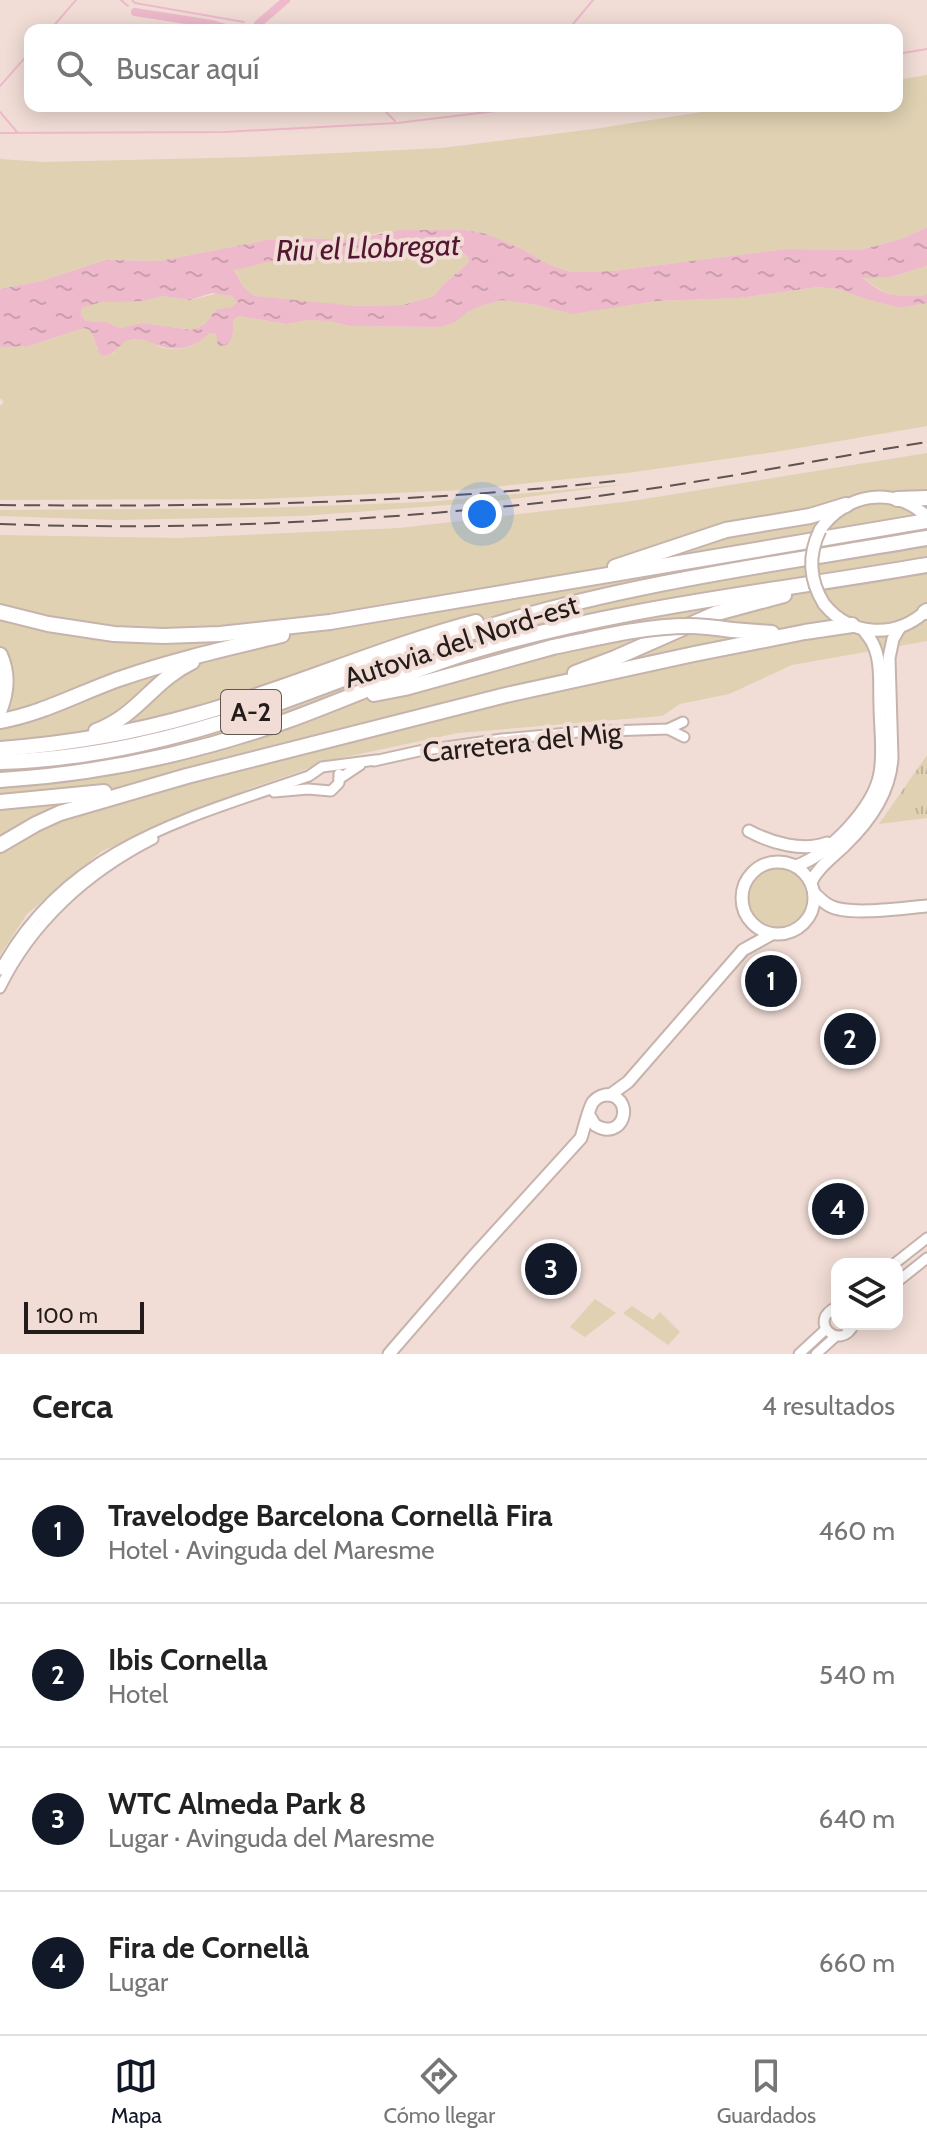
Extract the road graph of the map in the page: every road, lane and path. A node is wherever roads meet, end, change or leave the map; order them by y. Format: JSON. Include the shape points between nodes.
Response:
{"nodes":[{"id":1,"x":927,"y":498,"type":"edge"},
{"id":2,"x":897,"y":499,"type":"junction"},
{"id":3,"x":846,"y":505,"type":"junction"},
{"id":4,"x":926,"y":517,"type":"edge"},
{"id":5,"x":927,"y":538,"type":"edge"},
{"id":6,"x":927,"y":565,"type":"edge"},
{"id":7,"x":872,"y":575,"type":"junction"},
{"id":8,"x":506,"y":593,"type":"junction"},
{"id":9,"x":606,"y":595,"type":"junction"},
{"id":10,"x":926,"y":611,"type":"edge"},
{"id":11,"x":0,"y":612,"type":"edge"},
{"id":12,"x":330,"y":622,"type":"junction"},
{"id":13,"x":858,"y":627,"type":"junction"},
{"id":14,"x":900,"y":627,"type":"junction"},
{"id":15,"x":805,"y":632,"type":"junction"},
{"id":16,"x":237,"y":646,"type":"junction"},
{"id":17,"x":0,"y":655,"type":"edge"},
{"id":18,"x":604,"y":668,"type":"junction"},
{"id":19,"x":334,"y":702,"type":"junction"},
{"id":20,"x":2,"y":717,"type":"edge"},
{"id":21,"x":683,"y":722,"type":"dead end"},
{"id":22,"x":668,"y":729,"type":"junction"},
{"id":23,"x":684,"y":737,"type":"dead end"},
{"id":24,"x":35,"y":746,"type":"junction"},
{"id":25,"x":0,"y":749,"type":"edge"},
{"id":26,"x":887,"y":757,"type":"junction"},
{"id":27,"x":376,"y":760,"type":"junction"},
{"id":28,"x":0,"y":762,"type":"edge"},
{"id":29,"x":331,"y":767,"type":"junction"},
{"id":30,"x":316,"y":772,"type":"junction"},
{"id":31,"x":187,"y":776,"type":"junction"},
{"id":32,"x":339,"y":779,"type":"junction"},
{"id":33,"x":0,"y":780,"type":"edge"},
{"id":34,"x":320,"y":789,"type":"junction"},
{"id":35,"x":267,"y":791,"type":"junction"},
{"id":36,"x":0,"y":802,"type":"edge"},
{"id":37,"x":188,"y":820,"type":"junction"},
{"id":38,"x":749,"y":831,"type":"dead end"},
{"id":39,"x":835,"y":840,"type":"junction"},
{"id":40,"x":0,"y":845,"type":"edge"},
{"id":41,"x":796,"y":866,"type":"junction"},
{"id":42,"x":813,"y":888,"type":"junction"},
{"id":43,"x":927,"y":906,"type":"edge"},
{"id":44,"x":862,"y":911,"type":"junction"},
{"id":45,"x":810,"y":915,"type":"junction"},
{"id":46,"x":749,"y":920,"type":"junction"},
{"id":47,"x":772,"y":934,"type":"junction"},
{"id":48,"x":743,"y":950,"type":"junction"},
{"id":49,"x":0,"y":970,"type":"edge"},
{"id":50,"x":0,"y":988,"type":"edge"},
{"id":51,"x":628,"y":1082,"type":"junction"},
{"id":52,"x":606,"y":1095,"type":"junction"},
{"id":53,"x":623,"y":1108,"type":"junction"},
{"id":54,"x":589,"y":1115,"type":"junction"},
{"id":55,"x":601,"y":1129,"type":"junction"},
{"id":56,"x":581,"y":1138,"type":"junction"},
{"id":57,"x":927,"y":1238,"type":"edge"},
{"id":58,"x":902,"y":1258,"type":"edge"},
{"id":59,"x":927,"y":1258,"type":"edge"},
{"id":60,"x":903,"y":1277,"type":"edge"},
{"id":61,"x":831,"y":1311,"type":"edge"},
{"id":62,"x":826,"y":1329,"type":"junction"},
{"id":63,"x":850,"y":1330,"type":"edge"},
{"id":64,"x":835,"y":1337,"type":"junction"},
{"id":65,"x":389,"y":1354,"type":"edge"},
{"id":66,"x":799,"y":1354,"type":"edge"},
{"id":67,"x":816,"y":1354,"type":"edge"}],
"edges":[{"from":1,"to":2,"type":"highway"},
{"from":2,"to":3,"type":"main road","via":[[876,497]]},
{"from":2,"to":4,"type":"main road"},
{"from":3,"to":8,"type":"highway","via":[[726,530],[602,571]]},
{"from":3,"to":13,"type":"main road","bridge":true,"via":[[820,530],[811,565],[824,604]]},
{"from":4,"to":8,"type":"highway"},
{"from":5,"to":9,"type":"highway","name":"Autovia del Nord-est","number":"A-2"},
{"from":6,"to":7,"type":"highway","name":"Autovia del Nord-est","number":"A-2"},
{"from":7,"to":18,"type":"highway","via":[[717,613]]},
{"from":7,"to":19,"type":"highway","name":"Autovia del Nord-est","number":"A-2","via":[[575,625],[475,651]]},
{"from":8,"to":12,"type":"highway"},
{"from":9,"to":24,"type":"highway","via":[[428,635],[164,724]]},
{"from":9,"to":28,"type":"highway","name":"Autovia del Nord-est","number":"A-2","via":[[477,630],[185,733],[83,754]]},
{"from":10,"to":14,"type":"main road"},
{"from":11,"to":12,"type":"highway","via":[[84,630],[163,636]]},
{"from":12,"to":16,"type":"highway"},
{"from":13,"to":14,"type":"main road"},
{"from":13,"to":15,"type":"highway"},
{"from":13,"to":26,"type":"main road","via":[[874,647]]},
{"from":14,"to":26,"type":"main road","via":[[891,644]]},
{"from":15,"to":18,"type":"highway"},
{"from":15,"to":19,"type":"highway","bridge":true,"via":[[673,627],[625,633]]},
{"from":16,"to":20,"type":"highway","via":[[158,666],[32,713]]},
{"from":16,"to":24,"type":"highway","via":[[180,668],[109,726]]},
{"from":17,"to":20,"type":"highway","via":[[6,683]]},
{"from":18,"to":31,"type":"highway"},
{"from":19,"to":33,"type":"highway","name":"Autovia del Nord-est","number":"A-2","via":[[158,758]]},
{"from":21,"to":22,"type":"street","name":"Carretera del Mig"},
{"from":22,"to":23,"type":"street","name":"Carretera del Mig"},
{"from":22,"to":27,"type":"street","name":"Carretera del Mig","via":[[502,739]]},
{"from":24,"to":25,"type":"highway"},
{"from":26,"to":39,"type":"main road","via":[[871,797]]},
{"from":26,"to":42,"type":"main road","via":[[891,769],[885,791],[846,844],[822,865]]},
{"from":27,"to":29,"type":"street","name":"Carretera del Mig"},
{"from":27,"to":32,"type":"street","name":"Carretera del Mig"},
{"from":29,"to":30,"type":"street"},
{"from":29,"to":32,"type":"street"},
{"from":30,"to":34,"type":"street"},
{"from":30,"to":35,"type":"street"},
{"from":31,"to":36,"type":"highway","via":[[90,794]]},
{"from":31,"to":40,"type":"highway","via":[[60,813]]},
{"from":32,"to":34,"type":"street","via":[[334,789]]},
{"from":34,"to":35,"type":"street"},
{"from":35,"to":37,"type":"street"},
{"from":37,"to":49,"type":"street","via":[[132,842],[83,873],[35,920]]},
{"from":37,"to":50,"type":"street","via":[[135,848],[76,890],[23,948]]},
{"from":38,"to":39,"type":"main road","via":[[806,847]]},
{"from":39,"to":41,"type":"main road"},
{"from":41,"to":42,"type":"main road"},
{"from":41,"to":46,"type":"main road","via":[[773,862],[751,874],[742,895]]},
{"from":42,"to":44,"type":"main road","via":[[834,908]]},
{"from":42,"to":45,"type":"main road"},
{"from":43,"to":44,"type":"main road"},
{"from":44,"to":45,"type":"main road"},
{"from":45,"to":47,"type":"main road","via":[[793,932]]},
{"from":46,"to":47,"type":"main road"},
{"from":46,"to":48,"type":"main road"},
{"from":47,"to":48,"type":"main road"},
{"from":48,"to":51,"type":"main road"},
{"from":51,"to":52,"type":"main road"},
{"from":51,"to":53,"type":"main road"},
{"from":52,"to":53,"type":"main road","via":[[618,1099]]},
{"from":52,"to":54,"type":"main road","via":[[593,1102]]},
{"from":53,"to":55,"type":"main road","via":[[618,1126]]},
{"from":54,"to":55,"type":"main road"},
{"from":54,"to":56,"type":"main road"},
{"from":55,"to":56,"type":"main road"},
{"from":56,"to":65,"type":"main road"},
{"from":57,"to":58,"type":"street"},
{"from":59,"to":60,"type":"street"},
{"from":61,"to":62,"type":"street","via":[[823,1321]]},
{"from":62,"to":64,"type":"street"},
{"from":62,"to":66,"type":"street"},
{"from":63,"to":64,"type":"street"},
{"from":64,"to":67,"type":"street"}]}
